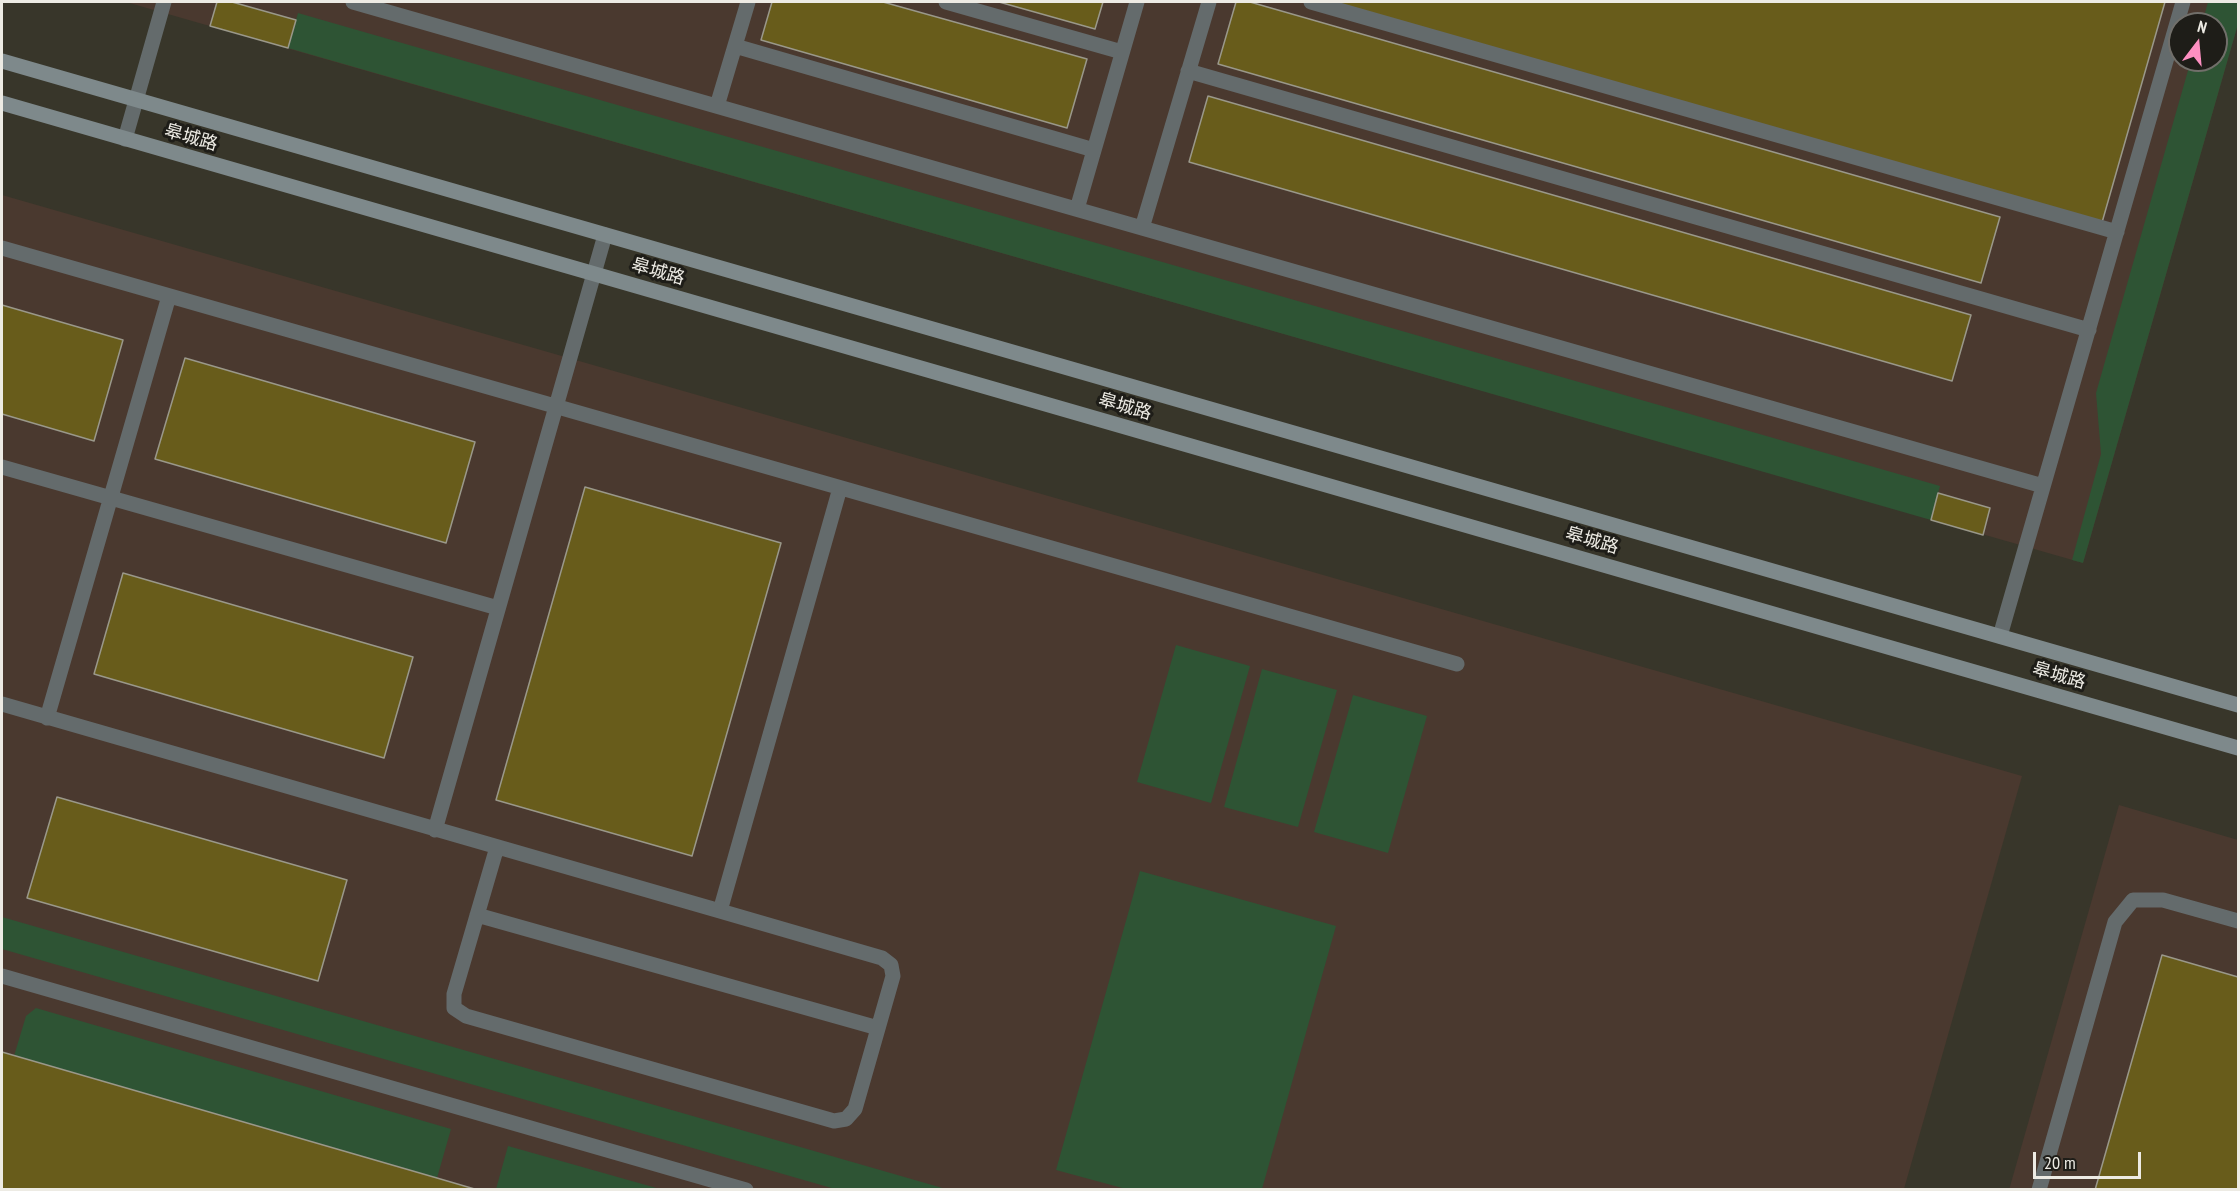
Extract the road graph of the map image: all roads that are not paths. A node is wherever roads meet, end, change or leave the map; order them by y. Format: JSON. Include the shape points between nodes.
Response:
{"nodes":[{"id":1,"x":164,"y":2,"type":"edge"},
{"id":2,"x":353,"y":2,"type":"edge"},
{"id":3,"x":748,"y":2,"type":"edge"},
{"id":4,"x":946,"y":2,"type":"edge"},
{"id":5,"x":1137,"y":2,"type":"edge"},
{"id":6,"x":1209,"y":2,"type":"edge"},
{"id":7,"x":1311,"y":2,"type":"edge"},
{"id":8,"x":2183,"y":2,"type":"edge"},
{"id":9,"x":735,"y":46,"type":"junction"},
{"id":10,"x":1122,"y":52,"type":"junction"},
{"id":11,"x":2,"y":61,"type":"edge"},
{"id":12,"x":1188,"y":71,"type":"junction"},
{"id":13,"x":136,"y":100,"type":"junction"},
{"id":14,"x":2,"y":103,"type":"edge"},
{"id":15,"x":717,"y":106,"type":"junction"},
{"id":16,"x":125,"y":139,"type":"junction"},
{"id":17,"x":1094,"y":150,"type":"junction"},
{"id":18,"x":1077,"y":209,"type":"junction"},
{"id":19,"x":1142,"y":228,"type":"junction"},
{"id":20,"x":2117,"y":232,"type":"junction"},
{"id":21,"x":605,"y":235,"type":"junction"},
{"id":22,"x":2,"y":248,"type":"edge"},
{"id":23,"x":594,"y":274,"type":"junction"},
{"id":24,"x":169,"y":297,"type":"junction"},
{"id":25,"x":2089,"y":330,"type":"junction"},
{"id":26,"x":556,"y":407,"type":"junction"},
{"id":27,"x":2,"y":467,"type":"edge"},
{"id":28,"x":2043,"y":486,"type":"junction"},
{"id":29,"x":840,"y":488,"type":"junction"},
{"id":30,"x":111,"y":498,"type":"junction"},
{"id":31,"x":498,"y":608,"type":"junction"},
{"id":32,"x":2000,"y":636,"type":"junction"},
{"id":33,"x":1457,"y":664,"type":"dead end"},
{"id":34,"x":2,"y":704,"type":"edge"},
{"id":35,"x":2238,"y":705,"type":"edge"},
{"id":36,"x":47,"y":718,"type":"junction"},
{"id":37,"x":2238,"y":748,"type":"edge"},
{"id":38,"x":435,"y":830,"type":"junction"},
{"id":39,"x":496,"y":847,"type":"junction"},
{"id":40,"x":720,"y":911,"type":"junction"},
{"id":41,"x":477,"y":915,"type":"junction"},
{"id":42,"x":2238,"y":921,"type":"edge"},
{"id":43,"x":2,"y":976,"type":"edge"},
{"id":44,"x":878,"y":1028,"type":"junction"},
{"id":45,"x":746,"y":1190,"type":"edge"},
{"id":46,"x":2039,"y":1190,"type":"edge"}],
"edges":[{"from":1,"to":13,"type":"lane"},
{"from":2,"to":15,"type":"lane"},
{"from":3,"to":9,"type":"lane"},
{"from":4,"to":10,"type":"lane"},
{"from":5,"to":10,"type":"lane"},
{"from":6,"to":12,"type":"lane"},
{"from":7,"to":20,"type":"lane"},
{"from":8,"to":20,"type":"lane"},
{"from":9,"to":15,"type":"lane"},
{"from":9,"to":17,"type":"lane"},
{"from":10,"to":17,"type":"lane"},
{"from":11,"to":13,"type":"main road","name":"皋城路"},
{"from":12,"to":19,"type":"lane"},
{"from":12,"to":25,"type":"lane"},
{"from":13,"to":16,"type":"lane"},
{"from":13,"to":21,"type":"main road","name":"皋城路"},
{"from":14,"to":16,"type":"main road","name":"皋城路"},
{"from":15,"to":18,"type":"lane"},
{"from":16,"to":23,"type":"main road","name":"皋城路"},
{"from":17,"to":18,"type":"lane"},
{"from":18,"to":19,"type":"lane"},
{"from":19,"to":28,"type":"lane"},
{"from":20,"to":25,"type":"lane"},
{"from":21,"to":23,"type":"lane"},
{"from":21,"to":32,"type":"main road","name":"皋城路"},
{"from":22,"to":24,"type":"lane"},
{"from":23,"to":26,"type":"lane"},
{"from":23,"to":37,"type":"main road","name":"皋城路"},
{"from":24,"to":26,"type":"lane"},
{"from":24,"to":30,"type":"lane"},
{"from":25,"to":28,"type":"lane"},
{"from":26,"to":29,"type":"lane"},
{"from":26,"to":31,"type":"lane"},
{"from":27,"to":30,"type":"lane"},
{"from":28,"to":32,"type":"lane"},
{"from":29,"to":33,"type":"lane"},
{"from":29,"to":40,"type":"lane"},
{"from":30,"to":31,"type":"lane"},
{"from":30,"to":36,"type":"lane"},
{"from":31,"to":38,"type":"lane"},
{"from":32,"to":35,"type":"main road","name":"皋城路"},
{"from":34,"to":36,"type":"lane"},
{"from":36,"to":38,"type":"lane"},
{"from":38,"to":39,"type":"lane"},
{"from":39,"to":40,"type":"lane"},
{"from":39,"to":41,"type":"lane"},
{"from":40,"to":44,"type":"lane","via":[[882,958],[891,965],[893,976]]},
{"from":41,"to":44,"type":"lane"},
{"from":41,"to":44,"type":"lane","via":[[454,994],[454,1008],[466,1016],[834,1121],[846,1119],[855,1109]]},
{"from":42,"to":46,"type":"lane","via":[[2163,900],[2133,900],[2115,922]]},
{"from":43,"to":45,"type":"lane"}]}
